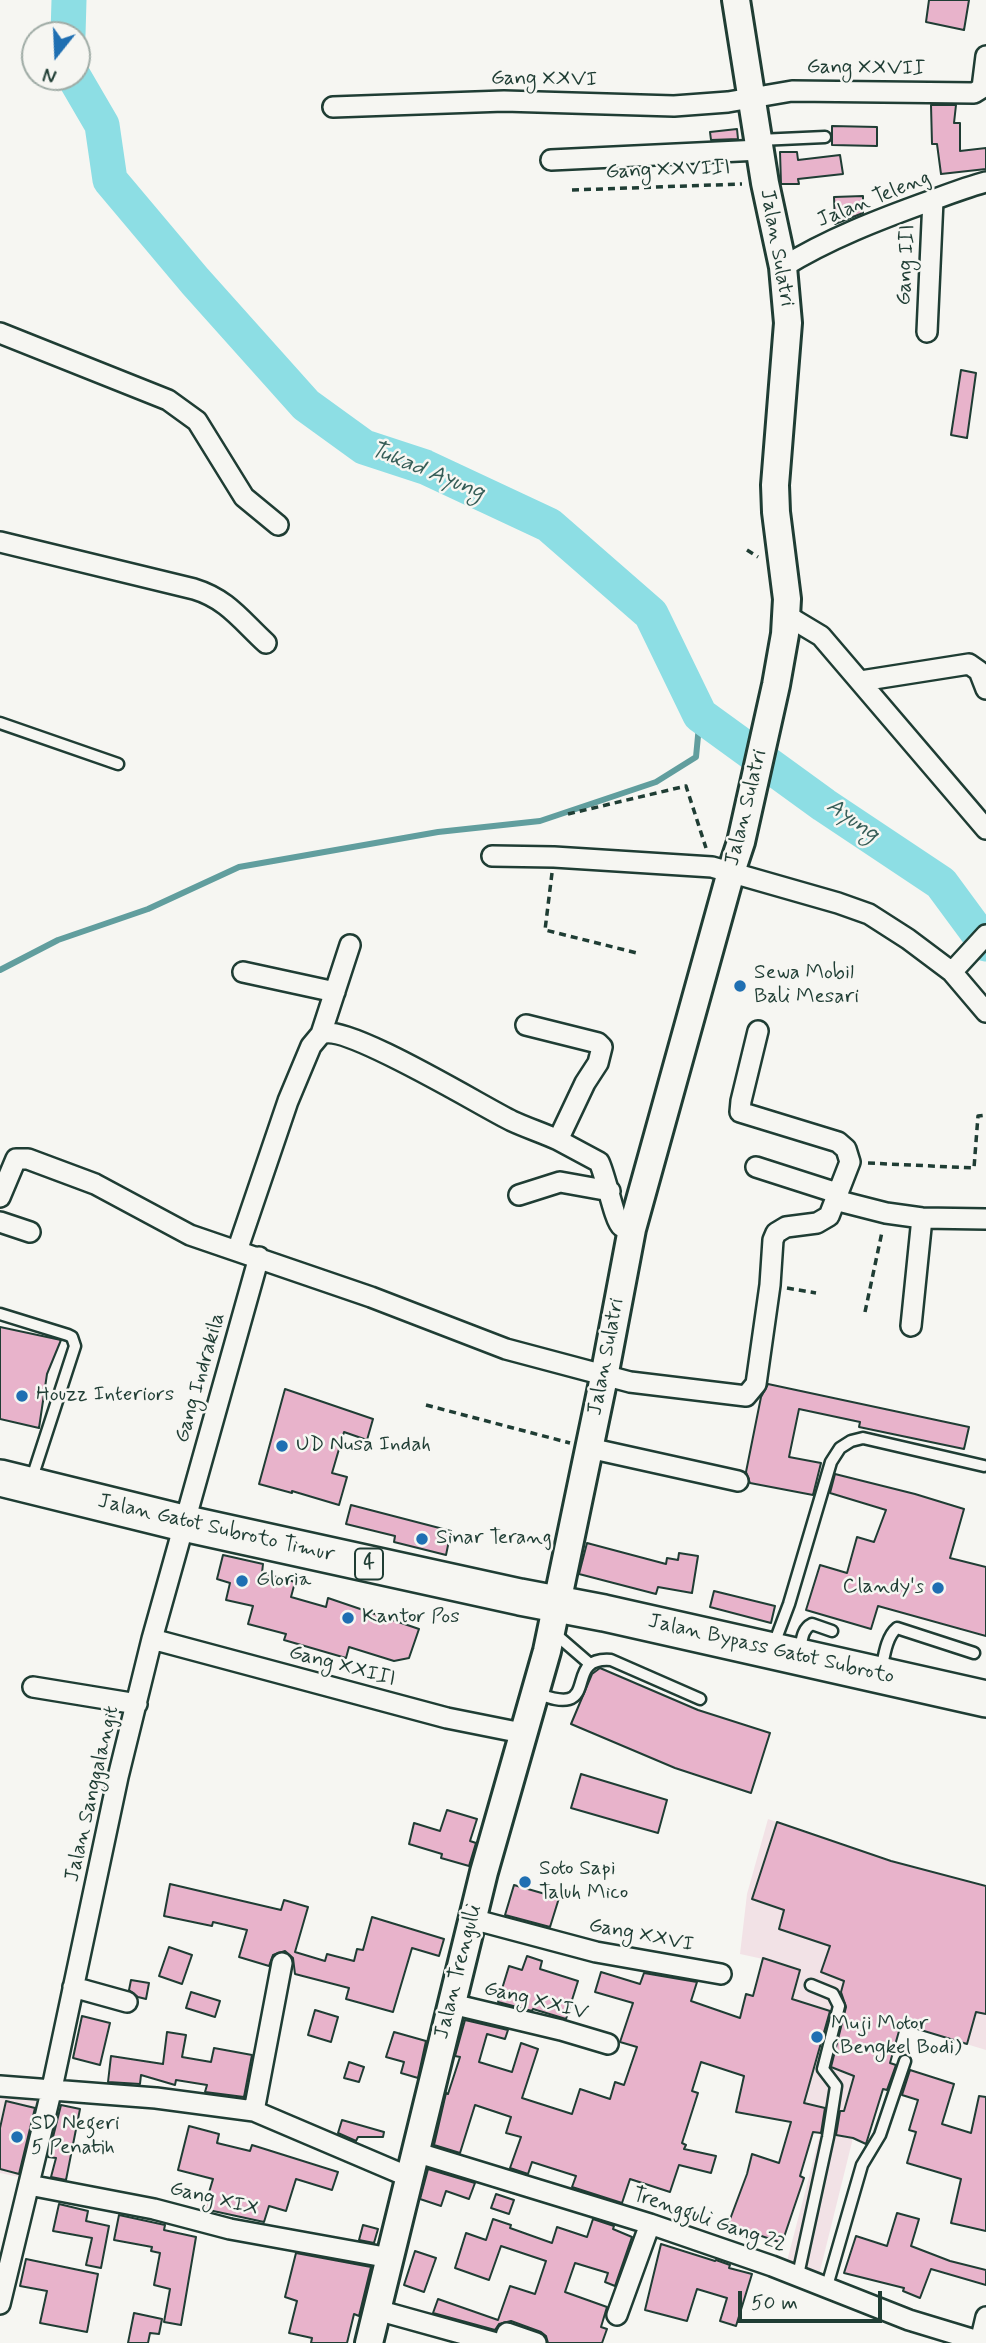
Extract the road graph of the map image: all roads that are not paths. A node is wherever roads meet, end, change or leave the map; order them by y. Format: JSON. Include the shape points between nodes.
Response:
{"nodes":[{"id":1,"x":736,"y":0,"type":"edge"},
{"id":2,"x":986,"y":56,"type":"edge"},
{"id":3,"x":753,"y":96,"type":"junction"},
{"id":4,"x":333,"y":107,"type":"dead end"},
{"id":5,"x":825,"y":137,"type":"dead end"},
{"id":6,"x":759,"y":145,"type":"junction"},
{"id":7,"x":551,"y":160,"type":"dead end"},
{"id":8,"x":986,"y":183,"type":"edge"},
{"id":9,"x":933,"y":200,"type":"junction"},
{"id":10,"x":783,"y":267,"type":"junction"},
{"id":11,"x":927,"y":332,"type":"dead end"},
{"id":12,"x":0,"y":333,"type":"edge"},
{"id":13,"x":278,"y":525,"type":"dead end"},
{"id":14,"x":0,"y":542,"type":"edge"},
{"id":15,"x":786,"y":615,"type":"junction"},
{"id":16,"x":265,"y":643,"type":"dead end"},
{"id":17,"x":861,"y":681,"type":"junction"},
{"id":18,"x":986,"y":689,"type":"edge"},
{"id":19,"x":0,"y":723,"type":"edge"},
{"id":20,"x":118,"y":764,"type":"dead end"},
{"id":21,"x":986,"y":829,"type":"edge"},
{"id":22,"x":492,"y":856,"type":"dead end"},
{"id":23,"x":721,"y":869,"type":"junction"},
{"id":24,"x":981,"y":941,"type":"edge"},
{"id":25,"x":350,"y":944,"type":"dead end"},
{"id":26,"x":243,"y":972,"type":"dead end"},
{"id":27,"x":952,"y":972,"type":"junction"},
{"id":28,"x":335,"y":992,"type":"junction"},
{"id":29,"x":986,"y":1012,"type":"edge"},
{"id":30,"x":526,"y":1024,"type":"dead end"},
{"id":31,"x":758,"y":1031,"type":"dead end"},
{"id":32,"x":321,"y":1034,"type":"junction"},
{"id":33,"x":558,"y":1140,"type":"junction"},
{"id":34,"x":7,"y":1160,"type":"edge"},
{"id":35,"x":757,"y":1167,"type":"dead end"},
{"id":36,"x":610,"y":1191,"type":"junction"},
{"id":37,"x":519,"y":1195,"type":"dead end"},
{"id":38,"x":0,"y":1197,"type":"edge"},
{"id":39,"x":836,"y":1197,"type":"junction"},
{"id":40,"x":922,"y":1218,"type":"junction"},
{"id":41,"x":986,"y":1219,"type":"edge"},
{"id":42,"x":0,"y":1222,"type":"edge"},
{"id":43,"x":632,"y":1229,"type":"junction"},
{"id":44,"x":30,"y":1232,"type":"dead end"},
{"id":45,"x":237,"y":1251,"type":"junction"},
{"id":46,"x":259,"y":1257,"type":"junction"},
{"id":47,"x":0,"y":1314,"type":"edge"},
{"id":48,"x":911,"y":1326,"type":"dead end"},
{"id":49,"x":604,"y":1377,"type":"junction"},
{"id":50,"x":589,"y":1448,"type":"junction"},
{"id":51,"x":984,"y":1466,"type":"dead end"},
{"id":52,"x":737,"y":1481,"type":"dead end"},
{"id":53,"x":15,"y":1482,"type":"edge"},
{"id":54,"x":185,"y":1517,"type":"junction"},
{"id":55,"x":554,"y":1616,"type":"junction"},
{"id":56,"x":832,"y":1631,"type":"dead end"},
{"id":57,"x":152,"y":1639,"type":"junction"},
{"id":58,"x":974,"y":1653,"type":"dead end"},
{"id":59,"x":785,"y":1654,"type":"junction"},
{"id":60,"x":590,"y":1664,"type":"junction"},
{"id":61,"x":880,"y":1675,"type":"junction"},
{"id":62,"x":33,"y":1687,"type":"dead end"},
{"id":63,"x":534,"y":1693,"type":"junction"},
{"id":64,"x":700,"y":1699,"type":"dead end"},
{"id":65,"x":986,"y":1699,"type":"edge"},
{"id":66,"x":137,"y":1704,"type":"junction"},
{"id":67,"x":522,"y":1733,"type":"junction"},
{"id":68,"x":472,"y":1919,"type":"junction"},
{"id":69,"x":282,"y":1963,"type":"dead end"},
{"id":70,"x":721,"y":1975,"type":"dead end"},
{"id":71,"x":811,"y":1985,"type":"dead end"},
{"id":72,"x":73,"y":1987,"type":"junction"},
{"id":73,"x":127,"y":2002,"type":"dead end"},
{"id":74,"x":452,"y":2004,"type":"junction"},
{"id":75,"x":608,"y":2044,"type":"dead end"},
{"id":76,"x":905,"y":2061,"type":"dead end"},
{"id":77,"x":0,"y":2086,"type":"edge"},
{"id":78,"x":52,"y":2088,"type":"junction"},
{"id":79,"x":254,"y":2111,"type":"junction"},
{"id":80,"x":412,"y":2165,"type":"junction"},
{"id":81,"x":29,"y":2185,"type":"junction"},
{"id":82,"x":650,"y":2224,"type":"junction"},
{"id":83,"x":390,"y":2258,"type":"junction"},
{"id":84,"x":798,"y":2275,"type":"junction"},
{"id":85,"x":827,"y":2286,"type":"junction"},
{"id":86,"x":0,"y":2304,"type":"edge"},
{"id":87,"x":377,"y":2310,"type":"junction"},
{"id":88,"x":617,"y":2315,"type":"dead end"},
{"id":89,"x":986,"y":2317,"type":"edge"},
{"id":90,"x":983,"y":2342,"type":"edge"},
{"id":91,"x":369,"y":2343,"type":"edge"},
{"id":92,"x":496,"y":2343,"type":"edge"},
{"id":93,"x":504,"y":2343,"type":"edge"},
{"id":94,"x":536,"y":2343,"type":"edge"}],
"edges":[{"from":1,"to":3,"type":"main road","name":"Jalan Sulatri"},
{"from":2,"to":3,"type":"street","name":"Gang XXVII","via":[[979,91],[792,91]]},
{"from":3,"to":4,"type":"street","name":"Gang XXVI","via":[[674,106],[504,101]]},
{"from":3,"to":6,"type":"main road","name":"Jalan Sulatri"},
{"from":5,"to":6,"type":"lane"},
{"from":6,"to":7,"type":"street"},
{"from":6,"to":10,"type":"main road","name":"Jalan Sulatri"},
{"from":8,"to":9,"type":"street","name":"Jalan Teleng"},
{"from":9,"to":10,"type":"street","name":"Jalan Teleng","via":[[859,229]]},
{"from":9,"to":11,"type":"street","name":"Gang III"},
{"from":10,"to":15,"type":"main road","name":"Jalan Sulatri","via":[[788,338],[775,485]]},
{"from":12,"to":13,"type":"street","via":[[168,400],[197,421],[244,497]]},
{"from":14,"to":16,"type":"street","via":[[218,597]]},
{"from":15,"to":17,"type":"street","via":[[821,636]]},
{"from":15,"to":23,"type":"main road","name":"Jalan Sulatri","via":[[784,647],[741,842]]},
{"from":17,"to":18,"type":"street","via":[[969,664],[979,671]]},
{"from":17,"to":21,"type":"street"},
{"from":19,"to":20,"type":"lane"},
{"from":22,"to":23,"type":"street"},
{"from":23,"to":27,"type":"street","via":[[869,914]]},
{"from":23,"to":43,"type":"main road","name":"Jalan Sulatri"},
{"from":24,"to":27,"type":"street"},
{"from":25,"to":28,"type":"street"},
{"from":26,"to":28,"type":"street"},
{"from":27,"to":29,"type":"street"},
{"from":28,"to":32,"type":"street"},
{"from":30,"to":33,"type":"street","via":[[598,1043],[603,1049]]},
{"from":31,"to":39,"type":"street","via":[[740,1112],[838,1142],[846,1149],[850,1162]]},
{"from":32,"to":33,"type":"street","via":[[334,1033],[380,1052],[511,1121]]},
{"from":32,"to":45,"type":"street","via":[[311,1046],[288,1101]]},
{"from":33,"to":36,"type":"street","via":[[599,1162]]},
{"from":34,"to":38,"type":"street"},
{"from":34,"to":45,"type":"street","via":[[23,1158],[95,1184],[190,1235]]},
{"from":35,"to":39,"type":"street"},
{"from":36,"to":37,"type":"street","via":[[560,1182]]},
{"from":36,"to":43,"type":"street","via":[[617,1221]]},
{"from":39,"to":40,"type":"street","via":[[886,1213]]},
{"from":39,"to":49,"type":"street","via":[[829,1216],[822,1221],[776,1233],[756,1384],[746,1396]]},
{"from":40,"to":41,"type":"street"},
{"from":40,"to":48,"type":"street"},
{"from":42,"to":44,"type":"street"},
{"from":43,"to":49,"type":"main road","name":"Jalan Sulatri"},
{"from":45,"to":46,"type":"street"},
{"from":46,"to":49,"type":"street","via":[[506,1349]]},
{"from":46,"to":54,"type":"street","name":"Gang Indrakila"},
{"from":47,"to":53,"type":"lane","via":[[68,1335],[75,1346]]},
{"from":49,"to":50,"type":"main road","name":"Jalan Sulatri"},
{"from":50,"to":52,"type":"street"},
{"from":50,"to":55,"type":"main road","name":"Jalan Sulatri"},
{"from":51,"to":59,"type":"lane","via":[[863,1438],[840,1448],[825,1477],[789,1604]]},
{"from":53,"to":54,"type":"highway","name":"Jalan Gatot Subroto Timur","number":"4"},
{"from":54,"to":55,"type":"highway","name":"Jalan Gatot Subroto Timur","number":"4"},
{"from":54,"to":57,"type":"street","name":"Jalan Sanggalangit"},
{"from":55,"to":59,"type":"highway","name":"Jalan Bypass Gatot Subroto","number":"4"},
{"from":55,"to":60,"type":"lane"},
{"from":55,"to":63,"type":"main road","name":"Jalan Trengulli"},
{"from":56,"to":59,"type":"lane","via":[[812,1624]]},
{"from":57,"to":66,"type":"street","name":"Jalan Sanggalangit"},
{"from":57,"to":67,"type":"street","name":"Gang XXIII","via":[[447,1718]]},
{"from":58,"to":61,"type":"lane","via":[[897,1628],[889,1639]]},
{"from":59,"to":61,"type":"highway","name":"Jalan Bypass Gatot Subroto","number":"4"},
{"from":60,"to":63,"type":"lane","via":[[568,1700]]},
{"from":60,"to":64,"type":"lane","via":[[611,1660]]},
{"from":61,"to":65,"type":"highway","name":"Jalan Bypass Gatot Subroto","number":"4"},
{"from":62,"to":66,"type":"street"},
{"from":63,"to":67,"type":"main road","name":"Jalan Trengulli"},
{"from":66,"to":72,"type":"street","name":"Jalan Sanggalangit"},
{"from":67,"to":68,"type":"main road","name":"Jalan Trengulli"},
{"from":68,"to":70,"type":"street","name":"Gang XXVI","via":[[596,1952]]},
{"from":68,"to":74,"type":"main road","name":"Jalan Trengulli"},
{"from":69,"to":79,"type":"street"},
{"from":71,"to":84,"type":"lane","via":[[833,1994],[839,2006],[823,2069],[836,2086]]},
{"from":72,"to":73,"type":"street"},
{"from":72,"to":78,"type":"street","name":"Jalan Sanggalangit"},
{"from":74,"to":75,"type":"street","name":"Gang XXIV"},
{"from":74,"to":80,"type":"main road","name":"Jalan Trengulli"},
{"from":76,"to":85,"type":"lane","via":[[880,2135],[862,2165]]},
{"from":77,"to":78,"type":"street"},
{"from":78,"to":79,"type":"street"},
{"from":78,"to":81,"type":"street","name":"Jalan Sanggalangit"},
{"from":79,"to":80,"type":"street"},
{"from":80,"to":82,"type":"street","name":"Trengguli Gang 22"},
{"from":80,"to":83,"type":"main road","name":"Jalan Trengulli"},
{"from":81,"to":83,"type":"street","name":"Gang XIX"},
{"from":81,"to":86,"type":"street","name":"Jalan Sanggalangit"},
{"from":82,"to":84,"type":"street","name":"Trengguli Gang 22"},
{"from":82,"to":88,"type":"street"},
{"from":83,"to":87,"type":"main road","name":"Jalan Trengulli"},
{"from":84,"to":85,"type":"street","name":"Trengguli Gang 22"},
{"from":85,"to":90,"type":"street","name":"Trengguli Gang 22","via":[[909,2320]]},
{"from":87,"to":91,"type":"main road","name":"Jalan Trengulli"},
{"from":87,"to":92,"type":"street"},
{"from":89,"to":90,"type":"street"},
{"from":93,"to":94,"type":"street","via":[[507,2333]]}]}
